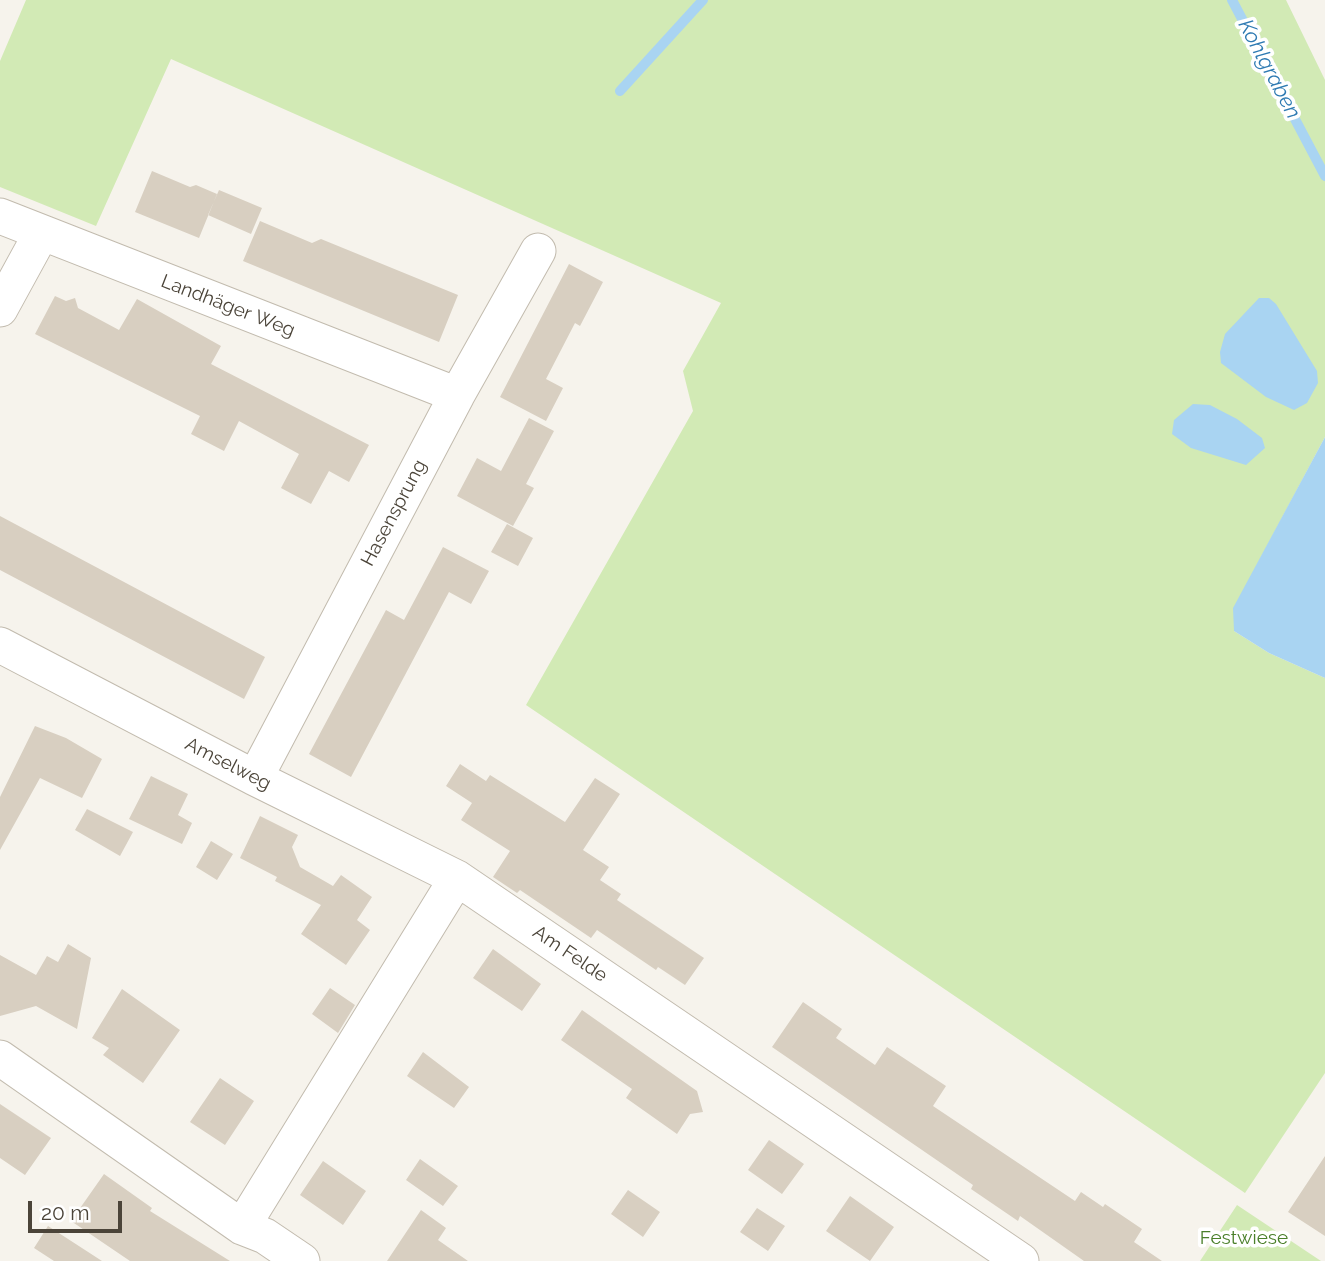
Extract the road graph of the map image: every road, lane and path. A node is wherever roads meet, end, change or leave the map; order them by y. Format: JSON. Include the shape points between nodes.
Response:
{"nodes":[{"id":1,"x":0,"y":216,"type":"edge"},
{"id":2,"x":41,"y":234,"type":"junction"},
{"id":3,"x":538,"y":251,"type":"dead end"},
{"id":4,"x":0,"y":309,"type":"edge"},
{"id":5,"x":457,"y":395,"type":"junction"},
{"id":6,"x":0,"y":645,"type":"edge"},
{"id":7,"x":255,"y":778,"type":"junction"},
{"id":8,"x":457,"y":878,"type":"junction"},
{"id":9,"x":0,"y":1058,"type":"edge"},
{"id":10,"x":252,"y":1242,"type":"edge"},
{"id":11,"x":302,"y":1261,"type":"edge"},
{"id":12,"x":1021,"y":1261,"type":"edge"}],
"edges":[{"from":1,"to":2,"type":"street","name":"Landhäger Weg"},
{"from":2,"to":4,"type":"street"},
{"from":2,"to":5,"type":"street","name":"Landhäger Weg"},
{"from":3,"to":5,"type":"street","name":"Hasensprung"},
{"from":5,"to":7,"type":"street","name":"Hasensprung"},
{"from":6,"to":7,"type":"street","name":"Amselweg"},
{"from":7,"to":8,"type":"street","name":"Amselweg"},
{"from":8,"to":10,"type":"street"},
{"from":8,"to":12,"type":"street","name":"Am Felde"},
{"from":9,"to":10,"type":"street"},
{"from":10,"to":11,"type":"street"}]}
